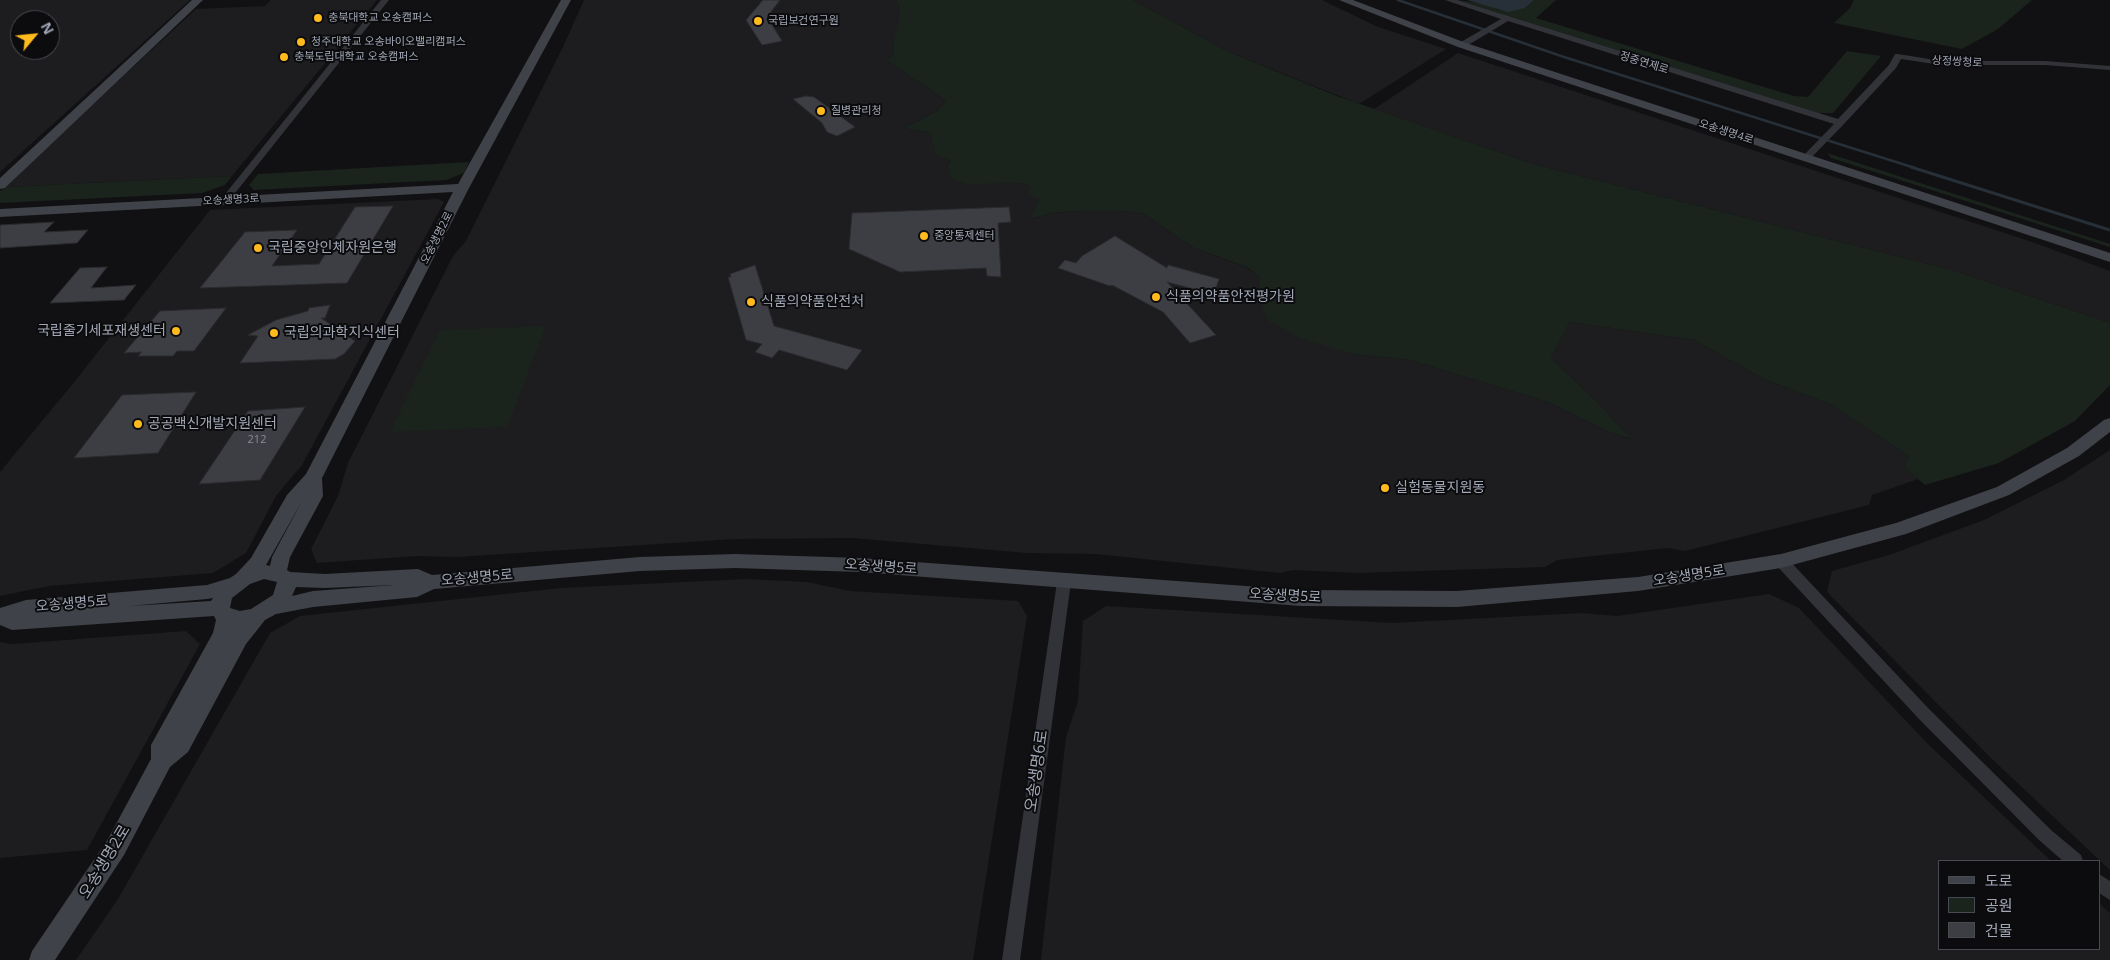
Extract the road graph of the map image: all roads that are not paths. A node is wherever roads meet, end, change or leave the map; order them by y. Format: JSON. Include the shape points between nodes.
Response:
{"nodes":[{"id":1,"x":198,"y":0,"type":"edge"},
{"id":2,"x":385,"y":0,"type":"edge"},
{"id":3,"x":566,"y":0,"type":"edge"},
{"id":4,"x":1344,"y":0,"type":"edge"},
{"id":5,"x":1448,"y":0,"type":"edge"},
{"id":6,"x":1504,"y":20,"type":"junction"},
{"id":7,"x":1465,"y":44,"type":"junction"},
{"id":8,"x":2110,"y":68,"type":"edge"},
{"id":9,"x":1838,"y":125,"type":"junction"},
{"id":10,"x":1810,"y":154,"type":"junction"},
{"id":11,"x":0,"y":185,"type":"edge"},
{"id":12,"x":462,"y":188,"type":"junction"},
{"id":13,"x":225,"y":200,"type":"junction"},
{"id":14,"x":0,"y":213,"type":"edge"},
{"id":15,"x":2110,"y":258,"type":"edge"},
{"id":16,"x":2110,"y":424,"type":"edge"},
{"id":17,"x":314,"y":478,"type":"junction"},
{"id":18,"x":1781,"y":561,"type":"junction"},
{"id":19,"x":281,"y":576,"type":"junction"},
{"id":20,"x":238,"y":582,"type":"junction"},
{"id":21,"x":430,"y":582,"type":"junction"},
{"id":22,"x":1064,"y":582,"type":"junction"},
{"id":23,"x":265,"y":611,"type":"junction"},
{"id":24,"x":224,"y":612,"type":"junction"},
{"id":25,"x":0,"y":617,"type":"edge"},
{"id":26,"x":162,"y":760,"type":"junction"},
{"id":27,"x":2074,"y":860,"type":"edge"},
{"id":28,"x":2100,"y":883,"type":"edge"},
{"id":29,"x":2110,"y":892,"type":"edge"},
{"id":30,"x":41,"y":960,"type":"edge"},
{"id":31,"x":1011,"y":960,"type":"edge"}],
"edges":[{"from":1,"to":11,"type":"street"},
{"from":2,"to":13,"type":"street"},
{"from":3,"to":12,"type":"street","name":"오송생명2로"},
{"from":4,"to":7,"type":"street","name":"오송생명4로"},
{"from":5,"to":6,"type":"street","name":"정중연제로"},
{"from":6,"to":7,"type":"street"},
{"from":6,"to":9,"type":"street","name":"정중연제로"},
{"from":7,"to":10,"type":"street","name":"오송생명4로"},
{"from":8,"to":9,"type":"street","name":"상정쌍청로","via":[[2045,63],[1941,63],[1898,56],[1893,66]]},
{"from":9,"to":10,"type":"street"},
{"from":10,"to":15,"type":"street","name":"오송생명4로"},
{"from":12,"to":13,"type":"street","name":"오송생명3로"},
{"from":12,"to":17,"type":"street","name":"오송생명2로"},
{"from":13,"to":14,"type":"street","name":"오송생명3로"},
{"from":16,"to":18,"type":"street","name":"오송생명5로","via":[[2074,452],[2003,490],[1900,529]]},
{"from":17,"to":19,"type":"street","name":"오송생명2로","via":[[314,496],[281,557]]},
{"from":17,"to":20,"type":"street","name":"오송생명2로","via":[[293,500],[258,563]]},
{"from":18,"to":22,"type":"street","name":"오송생명5로","via":[[1638,584],[1457,599],[1301,598]]},
{"from":18,"to":27,"type":"street","via":[[1924,714]]},
{"from":19,"to":20,"type":"street","name":"오송생명5로","via":[[264,572]]},
{"from":19,"to":21,"type":"street","name":"오송생명5로","via":[[325,581],[418,576]]},
{"from":19,"to":23,"type":"street","name":"오송생명2로","via":[[287,585],[286,592]]},
{"from":20,"to":24,"type":"street","name":"오송생명2로","via":[[221,601]]},
{"from":20,"to":25,"type":"street","name":"오송생명5로","via":[[207,592],[26,608]]},
{"from":21,"to":22,"type":"street","name":"오송생명5로","via":[[640,564],[735,561],[860,565]]},
{"from":21,"to":23,"type":"street","name":"오송생명5로","via":[[417,590],[313,599]]},
{"from":22,"to":31,"type":"street","name":"오송생명6로"},
{"from":23,"to":24,"type":"street","name":"오송생명5로","via":[[240,619]]},
{"from":23,"to":26,"type":"street","name":"오송생명2로","via":[[239,638],[180,745]]},
{"from":24,"to":25,"type":"street","name":"오송생명5로","via":[[12,622]]},
{"from":24,"to":26,"type":"street","name":"오송생명2로","via":[[223,634],[162,745]]},
{"from":26,"to":30,"type":"street","name":"오송생명2로","via":[[116,847]]},
{"from":28,"to":29,"type":"street"}]}
